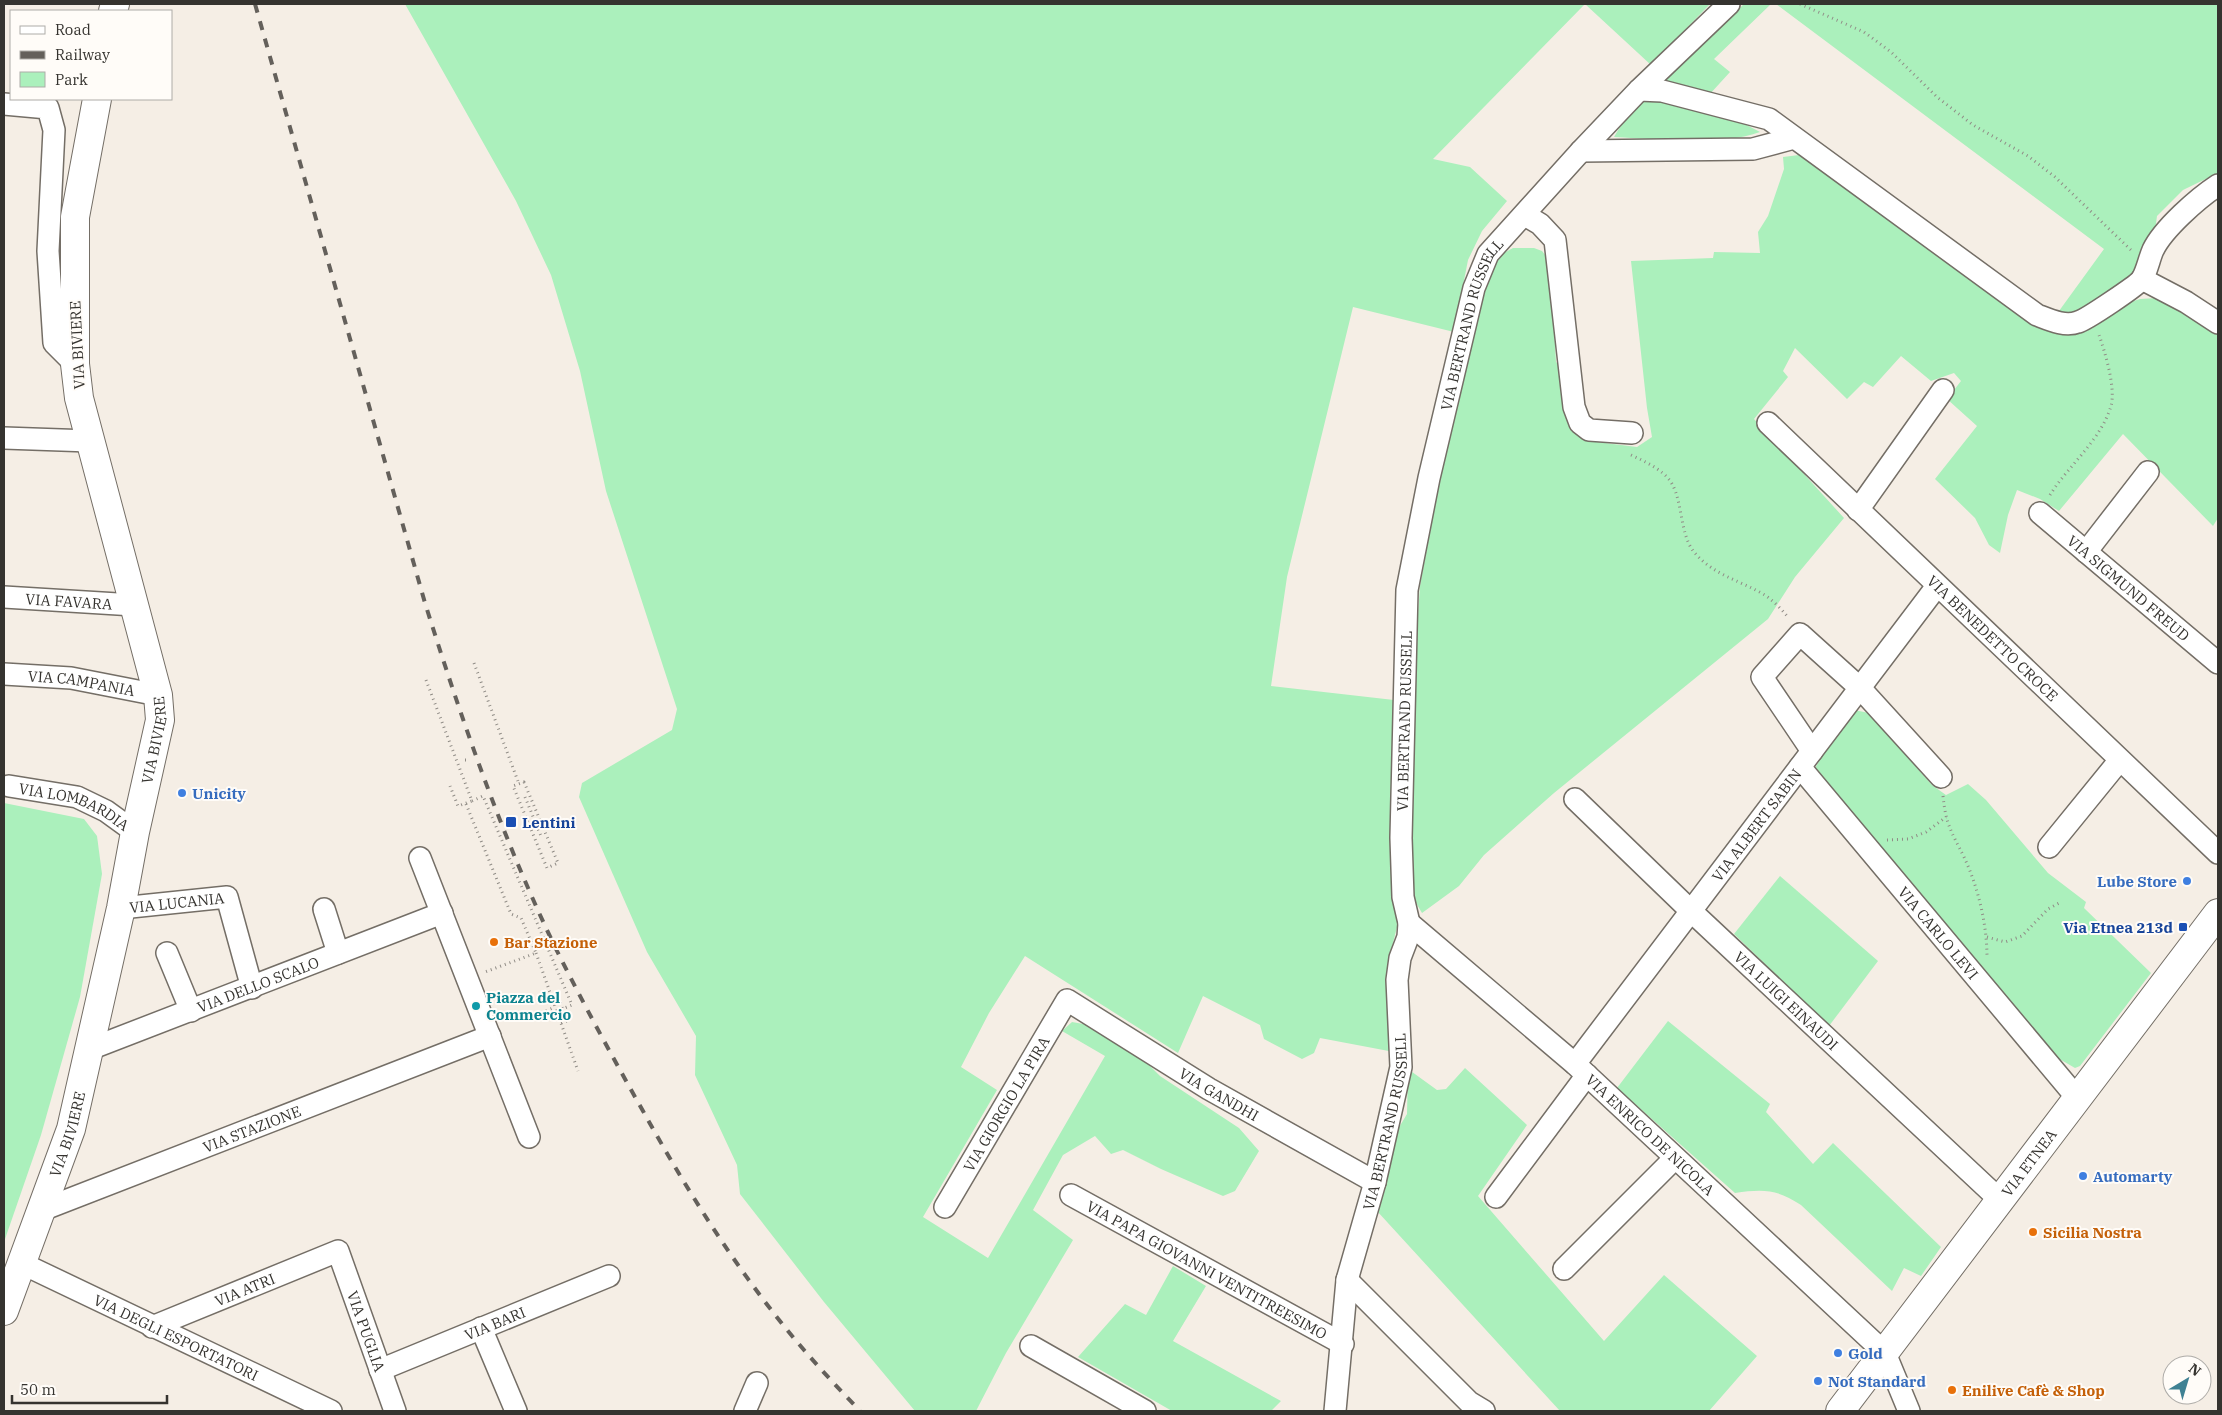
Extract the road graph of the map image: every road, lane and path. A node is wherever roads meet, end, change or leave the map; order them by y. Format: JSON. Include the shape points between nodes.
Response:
{"nodes":[{"id":1,"x":1729,"y":4,"type":"edge"},
{"id":2,"x":1800,"y":4,"type":"edge"},
{"id":3,"x":1639,"y":90,"type":"junction"},
{"id":4,"x":97,"y":100,"type":"edge"},
{"id":5,"x":4,"y":104,"type":"edge"},
{"id":6,"x":1794,"y":138,"type":"junction"},
{"id":7,"x":1581,"y":151,"type":"junction"},
{"id":8,"x":2218,"y":185,"type":"edge"},
{"id":9,"x":1525,"y":215,"type":"junction"},
{"id":10,"x":2144,"y":272,"type":"junction"},
{"id":11,"x":2091,"y":314,"type":"junction"},
{"id":12,"x":2218,"y":323,"type":"edge"},
{"id":13,"x":75,"y":364,"type":"junction"},
{"id":14,"x":1943,"y":390,"type":"dead end"},
{"id":15,"x":1768,"y":423,"type":"dead end"},
{"id":16,"x":1606,"y":431,"type":"junction"},
{"id":17,"x":1632,"y":433,"type":"dead end"},
{"id":18,"x":4,"y":438,"type":"edge"},
{"id":19,"x":90,"y":441,"type":"junction"},
{"id":20,"x":2148,"y":472,"type":"dead end"},
{"id":21,"x":1858,"y":510,"type":"junction"},
{"id":22,"x":2040,"y":513,"type":"joint"},
{"id":23,"x":2086,"y":552,"type":"junction"},
{"id":24,"x":1937,"y":586,"type":"junction"},
{"id":25,"x":4,"y":597,"type":"edge"},
{"id":26,"x":134,"y":605,"type":"junction"},
{"id":27,"x":1800,"y":634,"type":"junction"},
{"id":28,"x":474,"y":663,"type":"dead end"},
{"id":29,"x":2218,"y":663,"type":"edge"},
{"id":30,"x":4,"y":674,"type":"edge"},
{"id":31,"x":426,"y":680,"type":"dead end"},
{"id":32,"x":1860,"y":688,"type":"junction"},
{"id":33,"x":158,"y":695,"type":"junction"},
{"id":34,"x":1806,"y":759,"type":"junction"},
{"id":35,"x":2119,"y":761,"type":"junction"},
{"id":36,"x":1941,"y":777,"type":"joint"},
{"id":37,"x":519,"y":784,"type":"junction"},
{"id":38,"x":9,"y":786,"type":"dead end"},
{"id":39,"x":450,"y":786,"type":"dead end"},
{"id":40,"x":525,"y":797,"type":"dead end"},
{"id":41,"x":1575,"y":799,"type":"dead end"},
{"id":42,"x":472,"y":801,"type":"junction"},
{"id":43,"x":466,"y":804,"type":"junction"},
{"id":44,"x":1946,"y":817,"type":"junction"},
{"id":45,"x":135,"y":832,"type":"junction"},
{"id":46,"x":546,"y":834,"type":"junction"},
{"id":47,"x":541,"y":836,"type":"junction"},
{"id":48,"x":534,"y":839,"type":"junction"},
{"id":49,"x":2050,"y":848,"type":"dead end"},
{"id":50,"x":1869,"y":849,"type":"junction"},
{"id":51,"x":2218,"y":854,"type":"edge"},
{"id":52,"x":420,"y":858,"type":"dead end"},
{"id":53,"x":2061,"y":902,"type":"dead end"},
{"id":54,"x":122,"y":908,"type":"junction"},
{"id":55,"x":324,"y":910,"type":"dead end"},
{"id":56,"x":1691,"y":911,"type":"junction"},
{"id":57,"x":2218,"y":913,"type":"edge"},
{"id":58,"x":434,"y":916,"type":"junction"},
{"id":59,"x":1409,"y":924,"type":"junction"},
{"id":60,"x":1987,"y":937,"type":"junction"},
{"id":61,"x":167,"y":953,"type":"dead end"},
{"id":62,"x":338,"y":953,"type":"junction"},
{"id":63,"x":536,"y":953,"type":"junction"},
{"id":64,"x":468,"y":979,"type":"junction"},
{"id":65,"x":252,"y":988,"type":"junction"},
{"id":66,"x":1986,"y":990,"type":"junction"},
{"id":67,"x":1067,"y":1000,"type":"joint"},
{"id":68,"x":553,"y":1001,"type":"junction"},
{"id":69,"x":555,"y":1007,"type":"junction"},
{"id":70,"x":562,"y":1009,"type":"junction"},
{"id":71,"x":191,"y":1011,"type":"junction"},
{"id":72,"x":546,"y":1012,"type":"dead end"},
{"id":73,"x":561,"y":1023,"type":"junction"},
{"id":74,"x":490,"y":1036,"type":"junction"},
{"id":75,"x":90,"y":1049,"type":"junction"},
{"id":76,"x":1581,"y":1070,"type":"junction"},
{"id":77,"x":578,"y":1071,"type":"dead end"},
{"id":78,"x":2078,"y":1099,"type":"junction"},
{"id":79,"x":529,"y":1137,"type":"dead end"},
{"id":80,"x":1674,"y":1158,"type":"junction"},
{"id":81,"x":1375,"y":1182,"type":"junction"},
{"id":82,"x":1071,"y":1195,"type":"dead end"},
{"id":83,"x":1496,"y":1197,"type":"dead end"},
{"id":84,"x":2001,"y":1201,"type":"junction"},
{"id":85,"x":945,"y":1207,"type":"dead end"},
{"id":86,"x":42,"y":1210,"type":"junction"},
{"id":87,"x":338,"y":1251,"type":"joint"},
{"id":88,"x":22,"y":1263,"type":"junction"},
{"id":89,"x":1564,"y":1269,"type":"dead end"},
{"id":90,"x":609,"y":1276,"type":"dead end"},
{"id":91,"x":1347,"y":1280,"type":"junction"},
{"id":92,"x":4,"y":1312,"type":"edge"},
{"id":93,"x":152,"y":1326,"type":"junction"},
{"id":94,"x":481,"y":1328,"type":"junction"},
{"id":95,"x":1343,"y":1344,"type":"junction"},
{"id":96,"x":1031,"y":1346,"type":"dead end"},
{"id":97,"x":1884,"y":1353,"type":"junction"},
{"id":98,"x":380,"y":1370,"type":"junction"},
{"id":99,"x":757,"y":1383,"type":"dead end"},
{"id":100,"x":331,"y":1411,"type":"edge"},
{"id":101,"x":395,"y":1411,"type":"edge"},
{"id":102,"x":516,"y":1411,"type":"edge"},
{"id":103,"x":745,"y":1411,"type":"edge"},
{"id":104,"x":1144,"y":1411,"type":"edge"},
{"id":105,"x":1335,"y":1411,"type":"edge"},
{"id":106,"x":1484,"y":1411,"type":"edge"},
{"id":107,"x":1840,"y":1411,"type":"edge"},
{"id":108,"x":1909,"y":1411,"type":"edge"}],
"edges":[{"from":1,"to":3,"type":"street","name":"VIA BERTRAND RUSSELL"},
{"from":2,"to":10,"type":"path","via":[[1864,32],[1973,125],[2028,156],[2055,177]]},
{"from":3,"to":6,"type":"street","via":[[1662,92],[1769,120]]},
{"from":3,"to":7,"type":"street","name":"VIA BERTRAND RUSSELL"},
{"from":4,"to":13,"type":"main road","name":"VIA BIVIERE","via":[[75,217]]},
{"from":5,"to":13,"type":"street","via":[[48,108],[54,130],[48,251],[54,343]]},
{"from":6,"to":7,"type":"street","via":[[1753,149]]},
{"from":6,"to":11,"type":"street","via":[[2038,315],[2060,323],[2078,322]]},
{"from":7,"to":9,"type":"street","name":"VIA BERTRAND RUSSELL"},
{"from":8,"to":10,"type":"street","via":[[2174,224],[2154,248]]},
{"from":9,"to":16,"type":"street","via":[[1540,224],[1555,240],[1574,407],[1580,423],[1589,430]]},
{"from":9,"to":59,"type":"street","name":"VIA BERTRAND RUSSELL","via":[[1488,254],[1474,288],[1429,478],[1407,590],[1401,838],[1403,897]]},
{"from":10,"to":11,"type":"street","via":[[2132,289]]},
{"from":10,"to":12,"type":"street"},
{"from":11,"to":22,"type":"path","via":[[2111,382],[2111,406],[2100,430],[2058,483]]},
{"from":13,"to":19,"type":"main road","name":"VIA BIVIERE","via":[[79,398]]},
{"from":14,"to":21,"type":"street"},
{"from":15,"to":21,"type":"street","name":"VIA BENEDETTO CROCE"},
{"from":16,"to":17,"type":"street"},
{"from":16,"to":27,"type":"path","via":[[1623,451],[1651,464],[1668,478],[1693,551],[1707,566],[1763,594],[1788,615]]},
{"from":18,"to":19,"type":"street"},
{"from":19,"to":26,"type":"main road","name":"VIA BIVIERE"},
{"from":20,"to":23,"type":"street"},
{"from":21,"to":24,"type":"street","name":"VIA BENEDETTO CROCE"},
{"from":22,"to":23,"type":"street","name":"VIA SIGMUND FREUD"},
{"from":23,"to":29,"type":"street","name":"VIA SIGMUND FREUD"},
{"from":24,"to":32,"type":"street","name":"VIA ALBERT SABIN"},
{"from":24,"to":35,"type":"street","name":"VIA BENEDETTO CROCE"},
{"from":25,"to":26,"type":"street","name":"VIA FAVARA"},
{"from":26,"to":33,"type":"main road","name":"VIA BIVIERE"},
{"from":27,"to":32,"type":"street"},
{"from":27,"to":34,"type":"street","name":"VIA CARLO LEVI","via":[[1762,677]]},
{"from":28,"to":37,"type":"path"},
{"from":30,"to":33,"type":"street","name":"VIA CAMPANIA","via":[[71,678]]},
{"from":31,"to":42,"type":"path"},
{"from":32,"to":34,"type":"street","name":"VIA ALBERT SABIN"},
{"from":32,"to":36,"type":"street"},
{"from":33,"to":45,"type":"main road","name":"VIA BIVIERE","via":[[160,720]]},
{"from":34,"to":50,"type":"street","name":"VIA CARLO LEVI"},
{"from":34,"to":56,"type":"street","name":"VIA ALBERT SABIN"},
{"from":35,"to":49,"type":"street"},
{"from":35,"to":51,"type":"street","name":"VIA BENEDETTO CROCE"},
{"from":36,"to":44,"type":"path"},
{"from":37,"to":46,"type":"path","via":[[524,782]]},
{"from":37,"to":48,"type":"path","via":[[513,786]]},
{"from":38,"to":45,"type":"street","name":"VIA LOMBARDIA","via":[[78,797],[106,811]]},
{"from":39,"to":43,"type":"path","via":[[458,806]]},
{"from":40,"to":47,"type":"path"},
{"from":41,"to":56,"type":"street","name":"VIA LUIGI EINAUDI"},
{"from":42,"to":43,"type":"path"},
{"from":42,"to":70,"type":"path","via":[[483,796],[572,1005]]},
{"from":43,"to":63,"type":"path","via":[[511,914],[522,918]]},
{"from":44,"to":50,"type":"path","via":[[1926,832],[1908,839],[1890,839]]},
{"from":44,"to":60,"type":"path","via":[[1975,886]]},
{"from":45,"to":54,"type":"main road","name":"VIA BIVIERE"},
{"from":46,"to":47,"type":"path"},
{"from":46,"to":48,"type":"path","via":[[558,863],[547,868]]},
{"from":47,"to":48,"type":"path"},
{"from":50,"to":66,"type":"street","name":"VIA CARLO LEVI"},
{"from":52,"to":58,"type":"street"},
{"from":53,"to":60,"type":"path","via":[[2048,909],[2022,936],[2005,942]]},
{"from":54,"to":65,"type":"street","name":"VIA LUCANIA","via":[[227,897]]},
{"from":54,"to":75,"type":"main road","name":"VIA BIVIERE"},
{"from":55,"to":62,"type":"street"},
{"from":56,"to":76,"type":"street","name":"VIA ALBERT SABIN"},
{"from":56,"to":84,"type":"street","name":"VIA LUIGI EINAUDI"},
{"from":57,"to":78,"type":"main road","name":"VIA ETNEA"},
{"from":58,"to":62,"type":"street","name":"VIA DELLO SCALO"},
{"from":58,"to":64,"type":"street"},
{"from":59,"to":76,"type":"street","name":"VIA ENRICO DE NICOLA"},
{"from":59,"to":81,"type":"street","name":"VIA BERTRAND RUSSELL","via":[[1397,980],[1401,1066]]},
{"from":60,"to":66,"type":"path"},
{"from":61,"to":71,"type":"street"},
{"from":62,"to":65,"type":"street","name":"VIA DELLO SCALO"},
{"from":63,"to":64,"type":"path"},
{"from":63,"to":68,"type":"path"},
{"from":64,"to":74,"type":"street"},
{"from":65,"to":71,"type":"street","name":"VIA DELLO SCALO"},
{"from":66,"to":78,"type":"street","name":"VIA CARLO LEVI"},
{"from":67,"to":81,"type":"street","name":"VIA GANDHI","via":[[1209,1089]]},
{"from":67,"to":85,"type":"street","name":"VIA GIORGIO LA PIRA"},
{"from":68,"to":69,"type":"path"},
{"from":68,"to":70,"type":"path","via":[[559,999]]},
{"from":69,"to":72,"type":"path"},
{"from":69,"to":73,"type":"path"},
{"from":70,"to":73,"type":"path","via":[[567,1021]]},
{"from":71,"to":75,"type":"street","name":"VIA DELLO SCALO"},
{"from":73,"to":77,"type":"path"},
{"from":74,"to":79,"type":"street"},
{"from":74,"to":86,"type":"street","name":"VIA STAZIONE"},
{"from":75,"to":86,"type":"main road","name":"VIA BIVIERE","via":[[71,1129]]},
{"from":76,"to":80,"type":"street","name":"VIA ENRICO DE NICOLA"},
{"from":76,"to":83,"type":"street","name":"VIA ALBERT SABIN"},
{"from":78,"to":84,"type":"main road","name":"VIA ETNEA"},
{"from":80,"to":89,"type":"street"},
{"from":80,"to":97,"type":"street","name":"VIA ENRICO DE NICOLA"},
{"from":81,"to":91,"type":"street","name":"VIA BERTRAND RUSSELL"},
{"from":82,"to":95,"type":"street","name":"VIA PAPA GIOVANNI VENTITREESIMO"},
{"from":84,"to":97,"type":"main road","name":"VIA ETNEA"},
{"from":86,"to":88,"type":"main road","name":"VIA BIVIERE"},
{"from":87,"to":93,"type":"street","name":"VIA ATRI"},
{"from":87,"to":98,"type":"street","name":"VIA PUGLIA"},
{"from":88,"to":92,"type":"main road","name":"VIA BIVIERE"},
{"from":88,"to":93,"type":"street","name":"VIA DEGLI ESPORTATORI"},
{"from":90,"to":94,"type":"street","name":"VIA BARI"},
{"from":91,"to":95,"type":"street","name":"VIA BERTRAND RUSSELL"},
{"from":91,"to":106,"type":"street","via":[[1469,1402]]},
{"from":93,"to":100,"type":"street","name":"VIA DEGLI ESPORTATORI"},
{"from":94,"to":98,"type":"street","name":"VIA BARI"},
{"from":94,"to":102,"type":"street"},
{"from":95,"to":105,"type":"street","name":"VIA BERTRAND RUSSELL"},
{"from":96,"to":104,"type":"street"},
{"from":97,"to":107,"type":"main road","name":"VIA ETNEA"},
{"from":97,"to":108,"type":"street"},
{"from":98,"to":101,"type":"street","name":"VIA PUGLIA"},
{"from":99,"to":103,"type":"street"}]}
